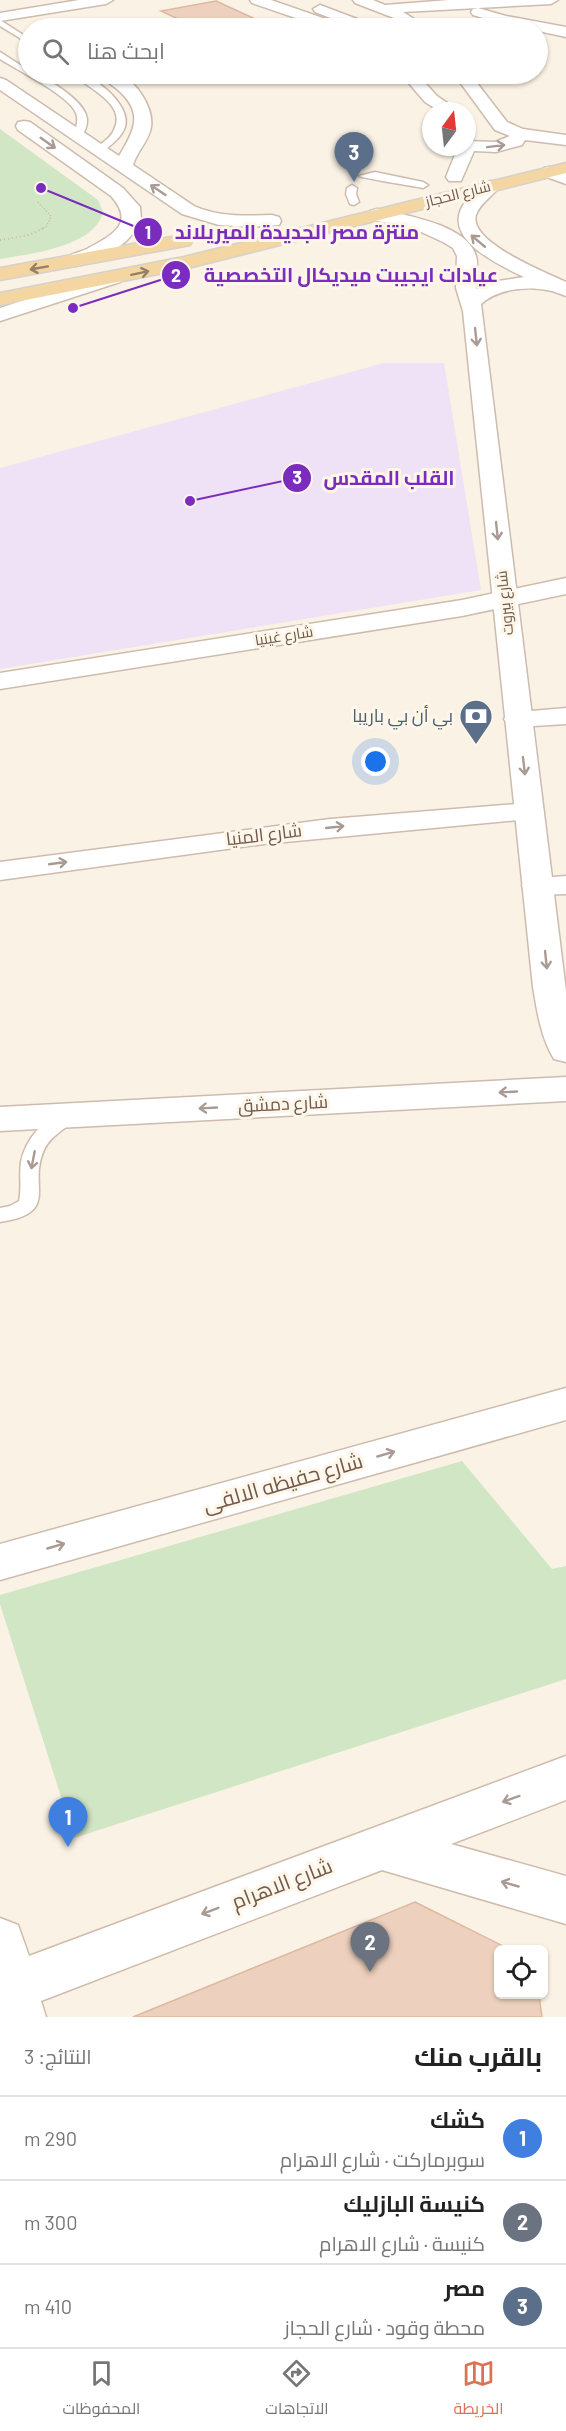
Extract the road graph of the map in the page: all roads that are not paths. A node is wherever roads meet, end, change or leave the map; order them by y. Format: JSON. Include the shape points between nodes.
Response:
{"nodes":[{"id":1,"x":32,"y":0,"type":"edge"},
{"id":2,"x":106,"y":0,"type":"edge"},
{"id":3,"x":286,"y":0,"type":"edge"},
{"id":4,"x":293,"y":0,"type":"edge"},
{"id":5,"x":322,"y":0,"type":"edge"},
{"id":6,"x":360,"y":0,"type":"edge"},
{"id":7,"x":551,"y":0,"type":"edge"},
{"id":8,"x":264,"y":2,"type":"edge"},
{"id":9,"x":461,"y":2,"type":"edge"},
{"id":10,"x":0,"y":5,"type":"edge"},
{"id":11,"x":18,"y":14,"type":"junction"},
{"id":12,"x":0,"y":17,"type":"edge"},
{"id":13,"x":24,"y":18,"type":"edge"},
{"id":14,"x":310,"y":18,"type":"edge"},
{"id":15,"x":341,"y":18,"type":"edge"},
{"id":16,"x":385,"y":18,"type":"edge"},
{"id":17,"x":389,"y":18,"type":"edge"},
{"id":18,"x":400,"y":18,"type":"edge"},
{"id":19,"x":495,"y":18,"type":"edge"},
{"id":20,"x":0,"y":22,"type":"edge"},
{"id":21,"x":548,"y":28,"type":"edge"},
{"id":22,"x":566,"y":32,"type":"edge"},
{"id":23,"x":18,"y":34,"type":"edge"},
{"id":24,"x":0,"y":56,"type":"edge"},
{"id":25,"x":16,"y":66,"type":"edge"},
{"id":26,"x":0,"y":83,"type":"edge"},
{"id":27,"x":46,"y":84,"type":"edge"},
{"id":28,"x":92,"y":84,"type":"edge"},
{"id":29,"x":120,"y":84,"type":"edge"},
{"id":30,"x":418,"y":84,"type":"edge"},
{"id":31,"x":476,"y":84,"type":"edge"},
{"id":32,"x":447,"y":102,"type":"edge"},
{"id":33,"x":9,"y":116,"type":"dead end"},
{"id":34,"x":519,"y":134,"type":"junction"},
{"id":35,"x":78,"y":136,"type":"junction"},
{"id":36,"x":566,"y":140,"type":"edge"},
{"id":37,"x":476,"y":146,"type":"edge"},
{"id":38,"x":566,"y":146,"type":"edge"},
{"id":39,"x":99,"y":150,"type":"junction"},
{"id":40,"x":463,"y":156,"type":"edge"},
{"id":41,"x":499,"y":164,"type":"dead end"},
{"id":42,"x":124,"y":167,"type":"junction"},
{"id":43,"x":477,"y":171,"type":"dead end"},
{"id":44,"x":561,"y":173,"type":"edge"},
{"id":45,"x":364,"y":176,"type":"dead end"},
{"id":46,"x":455,"y":177,"type":"junction"},
{"id":47,"x":423,"y":185,"type":"junction"},
{"id":48,"x":491,"y":186,"type":"junction"},
{"id":49,"x":348,"y":199,"type":"dead end"},
{"id":50,"x":377,"y":215,"type":"junction"},
{"id":51,"x":291,"y":217,"type":"dead end"},
{"id":52,"x":272,"y":221,"type":"junction"},
{"id":53,"x":72,"y":262,"type":"junction"},
{"id":54,"x":0,"y":274,"type":"edge"},
{"id":55,"x":113,"y":279,"type":"junction"},
{"id":56,"x":560,"y":287,"type":"edge"},
{"id":57,"x":0,"y":299,"type":"edge"},
{"id":58,"x":471,"y":303,"type":"junction"},
{"id":59,"x":0,"y":315,"type":"edge"},
{"id":60,"x":566,"y":586,"type":"edge"},
{"id":61,"x":504,"y":600,"type":"junction"},
{"id":62,"x":0,"y":681,"type":"edge"},
{"id":63,"x":566,"y":716,"type":"edge"},
{"id":64,"x":518,"y":719,"type":"junction"},
{"id":65,"x":529,"y":812,"type":"junction"},
{"id":66,"x":0,"y":871,"type":"edge"},
{"id":67,"x":552,"y":885,"type":"edge"},
{"id":68,"x":566,"y":1051,"type":"edge"},
{"id":69,"x":566,"y":1089,"type":"edge"},
{"id":70,"x":67,"y":1116,"type":"junction"},
{"id":71,"x":0,"y":1119,"type":"edge"},
{"id":72,"x":0,"y":1215,"type":"edge"},
{"id":73,"x":566,"y":1404,"type":"edge"},
{"id":74,"x":0,"y":1562,"type":"edge"},
{"id":75,"x":566,"y":1778,"type":"edge"},
{"id":76,"x":381,"y":1847,"type":"junction"},
{"id":77,"x":566,"y":1900,"type":"edge"},
{"id":78,"x":8,"y":1984,"type":"edge"}],
"edges":[{"from":1,"to":10,"type":"street"},
{"from":2,"to":11,"type":"street"},
{"from":3,"to":8,"type":"street"},
{"from":4,"to":15,"type":"street"},
{"from":5,"to":16,"type":"street"},
{"from":6,"to":17,"type":"street"},
{"from":7,"to":9,"type":"street"},
{"from":8,"to":14,"type":"street"},
{"from":9,"to":18,"type":"street"},
{"from":9,"to":19,"type":"street"},
{"from":11,"to":12,"type":"street"},
{"from":11,"to":13,"type":"street"},
{"from":20,"to":23,"type":"lane"},
{"from":21,"to":22,"type":"street"},
{"from":24,"to":25,"type":"lane"},
{"from":26,"to":35,"type":"street"},
{"from":27,"to":35,"type":"lane","via":[[81,110],[85,121]]},
{"from":28,"to":39,"type":"lane","via":[[116,104],[122,122],[118,134]]},
{"from":29,"to":42,"type":"street","via":[[133,94],[142,114],[141,132]]},
{"from":30,"to":32,"type":"street","via":[[431,99]]},
{"from":31,"to":34,"type":"street","via":[[488,92],[498,123]]},
{"from":33,"to":53,"type":"street","one_way":true,"via":[[117,192],[139,218],[114,242]]},
{"from":34,"to":36,"type":"street"},
{"from":37,"to":34,"type":"street","one_way":true,"via":[[504,146],[516,141]]},
{"from":35,"to":39,"type":"street"},
{"from":38,"to":41,"type":"main road","name":"شارع الحجاز"},
{"from":39,"to":42,"type":"street"},
{"from":40,"to":46,"type":"street"},
{"from":52,"to":42,"type":"street","one_way":true,"via":[[179,214]]},
{"from":43,"to":46,"type":"main road","name":"شارع الحجاز"},
{"from":44,"to":48,"type":"main road","name":"شارع الحجاز"},
{"from":45,"to":47,"type":"lane"},
{"from":46,"to":47,"type":"main road","name":"شارع الحجاز"},
{"from":47,"to":49,"type":"main road","name":"شارع الحجاز"},
{"from":48,"to":50,"type":"main road","name":"شارع الحجاز"},
{"from":56,"to":48,"type":"street","one_way":true,"via":[[494,253],[470,234],[467,215]]},
{"from":55,"to":50,"type":"main road","name":"شارع الحجاز","one_way":true},
{"from":50,"to":58,"type":"street","name":"شارع بيروت","via":[[434,231],[461,246],[467,258],[466,286]]},
{"from":51,"to":52,"type":"main road"},
{"from":52,"to":53,"type":"main road"},
{"from":53,"to":54,"type":"main road","one_way":true},
{"from":55,"to":57,"type":"main road","name":"شارع الحجاز"},
{"from":55,"to":59,"type":"street"},
{"from":56,"to":58,"type":"street","via":[[499,287]]},
{"from":58,"to":61,"type":"street","name":"شارع بيروت","one_way":true},
{"from":60,"to":61,"type":"street","name":"شارع غينيا"},
{"from":61,"to":62,"type":"street","name":"شارع غينيا"},
{"from":61,"to":64,"type":"street","name":"شارع بيروت"},
{"from":63,"to":64,"type":"street"},
{"from":64,"to":65,"type":"street","name":"شارع بيروت","one_way":true},
{"from":66,"to":65,"type":"street","name":"شارع المنيا","one_way":true,"via":[[303,830]]},
{"from":65,"to":67,"type":"street","name":"شارع بيروت"},
{"from":67,"to":68,"type":"street","name":"شارع بيروت","one_way":true,"via":[[550,994]]},
{"from":69,"to":70,"type":"street","name":"شارع دمشق","one_way":true},
{"from":70,"to":71,"type":"street","name":"شارع دمشق"},
{"from":70,"to":72,"type":"lane","one_way":true,"via":[[48,1131],[35,1150],[26,1209]]},
{"from":74,"to":73,"type":"street","name":"شارع حفيظه الالفى","one_way":true},
{"from":75,"to":76,"type":"street","name":"شارع الاهرام","one_way":true},
{"from":77,"to":76,"type":"street","one_way":true},
{"from":76,"to":78,"type":"street","name":"شارع الاهرام","one_way":true}]}
